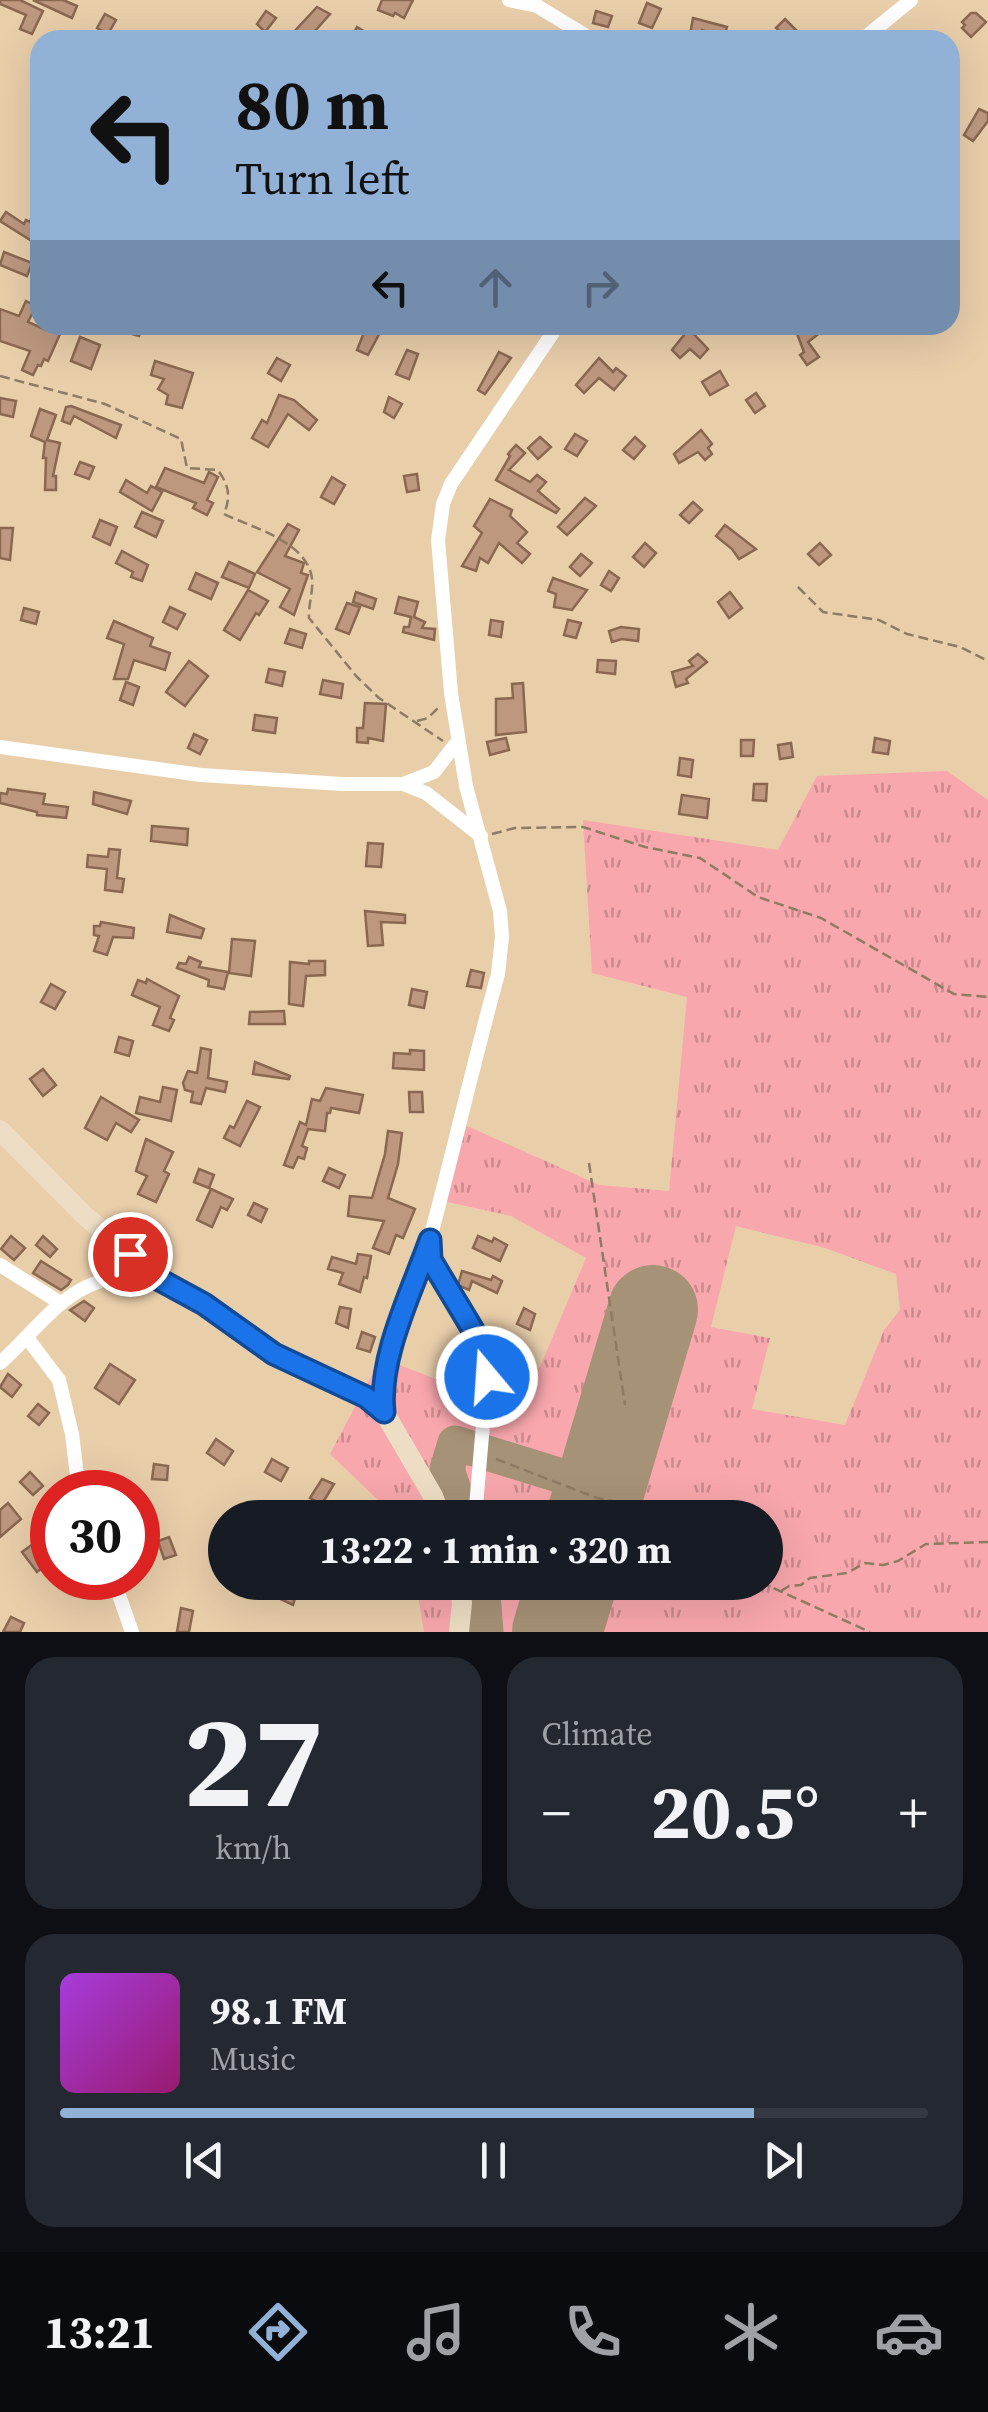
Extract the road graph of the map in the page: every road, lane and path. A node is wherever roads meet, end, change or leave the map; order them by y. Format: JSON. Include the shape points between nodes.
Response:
{"nodes":[{"id":1,"x":510,"y":0,"type":"edge"},
{"id":2,"x":911,"y":0,"type":"edge"},
{"id":3,"x":577,"y":30,"type":"edge"},
{"id":4,"x":874,"y":30,"type":"edge"},
{"id":5,"x":551,"y":335,"type":"edge"},
{"id":6,"x":0,"y":376,"type":"edge"},
{"id":7,"x":798,"y":587,"type":"dead end"},
{"id":8,"x":988,"y":661,"type":"edge"},
{"id":9,"x":451,"y":694,"type":"junction"},
{"id":10,"x":416,"y":722,"type":"junction"},
{"id":11,"x":455,"y":745,"type":"junction"},
{"id":12,"x":0,"y":747,"type":"edge"},
{"id":13,"x":403,"y":784,"type":"junction"},
{"id":14,"x":482,"y":836,"type":"junction"},
{"id":15,"x":988,"y":996,"type":"edge"},
{"id":16,"x":0,"y":1130,"type":"edge"},
{"id":17,"x":590,"y":1164,"type":"dead end"},
{"id":18,"x":430,"y":1240,"type":"junction"},
{"id":19,"x":0,"y":1264,"type":"edge"},
{"id":20,"x":154,"y":1274,"type":"junction"},
{"id":21,"x":59,"y":1302,"type":"junction"},
{"id":22,"x":28,"y":1339,"type":"junction"},
{"id":23,"x":0,"y":1362,"type":"edge"},
{"id":24,"x":625,"y":1405,"type":"dead end"},
{"id":25,"x":384,"y":1412,"type":"junction"},
{"id":26,"x":480,"y":1453,"type":"junction"},
{"id":27,"x":76,"y":1470,"type":"edge"},
{"id":28,"x":435,"y":1500,"type":"edge"},
{"id":29,"x":477,"y":1500,"type":"edge"},
{"id":30,"x":608,"y":1500,"type":"edge"},
{"id":31,"x":988,"y":1542,"type":"edge"},
{"id":32,"x":783,"y":1590,"type":"edge"},
{"id":33,"x":783,"y":1591,"type":"edge"},
{"id":34,"x":121,"y":1600,"type":"edge"},
{"id":35,"x":461,"y":1600,"type":"edge"},
{"id":36,"x":868,"y":1631,"type":"edge"},
{"id":37,"x":132,"y":1632,"type":"edge"},
{"id":38,"x":459,"y":1632,"type":"edge"}],
"edges":[{"from":1,"to":3,"type":"street","via":[[537,6]]},
{"from":2,"to":4,"type":"street"},
{"from":5,"to":9,"type":"street","via":[[444,504],[438,540]]},
{"from":6,"to":10,"type":"path","via":[[105,404],[182,439],[188,468],[222,476],[228,488],[224,514],[297,550],[310,571],[308,618],[356,677]]},
{"from":7,"to":8,"type":"path","via":[[823,612],[879,620]]},
{"from":9,"to":10,"type":"path"},
{"from":9,"to":11,"type":"street"},
{"from":10,"to":11,"type":"path"},
{"from":11,"to":13,"type":"street","via":[[434,772]]},
{"from":11,"to":14,"type":"street"},
{"from":12,"to":13,"type":"street","via":[[201,775]]},
{"from":13,"to":14,"type":"street"},
{"from":14,"to":15,"type":"path","via":[[515,828],[583,827],[700,858],[758,896],[821,918],[954,994]]},
{"from":14,"to":18,"type":"street","via":[[500,911],[498,974]]},
{"from":16,"to":20,"type":"main road"},
{"from":17,"to":24,"type":"path"},
{"from":18,"to":25,"type":"street","via":[[387,1365]]},
{"from":18,"to":26,"type":"street","via":[[431,1260],[473,1330],[487,1377]]},
{"from":19,"to":21,"type":"street"},
{"from":20,"to":21,"type":"street","via":[[99,1281]]},
{"from":20,"to":25,"type":"main road","via":[[274,1354]]},
{"from":21,"to":22,"type":"street"},
{"from":22,"to":23,"type":"street"},
{"from":22,"to":27,"type":"street","via":[[59,1380]]},
{"from":25,"to":28,"type":"main road"},
{"from":26,"to":29,"type":"street"},
{"from":26,"to":30,"type":"path"},
{"from":31,"to":32,"type":"path","via":[[926,1544],[898,1561],[866,1563]]},
{"from":33,"to":36,"type":"path"},
{"from":34,"to":37,"type":"street"},
{"from":35,"to":38,"type":"main road"}]}
